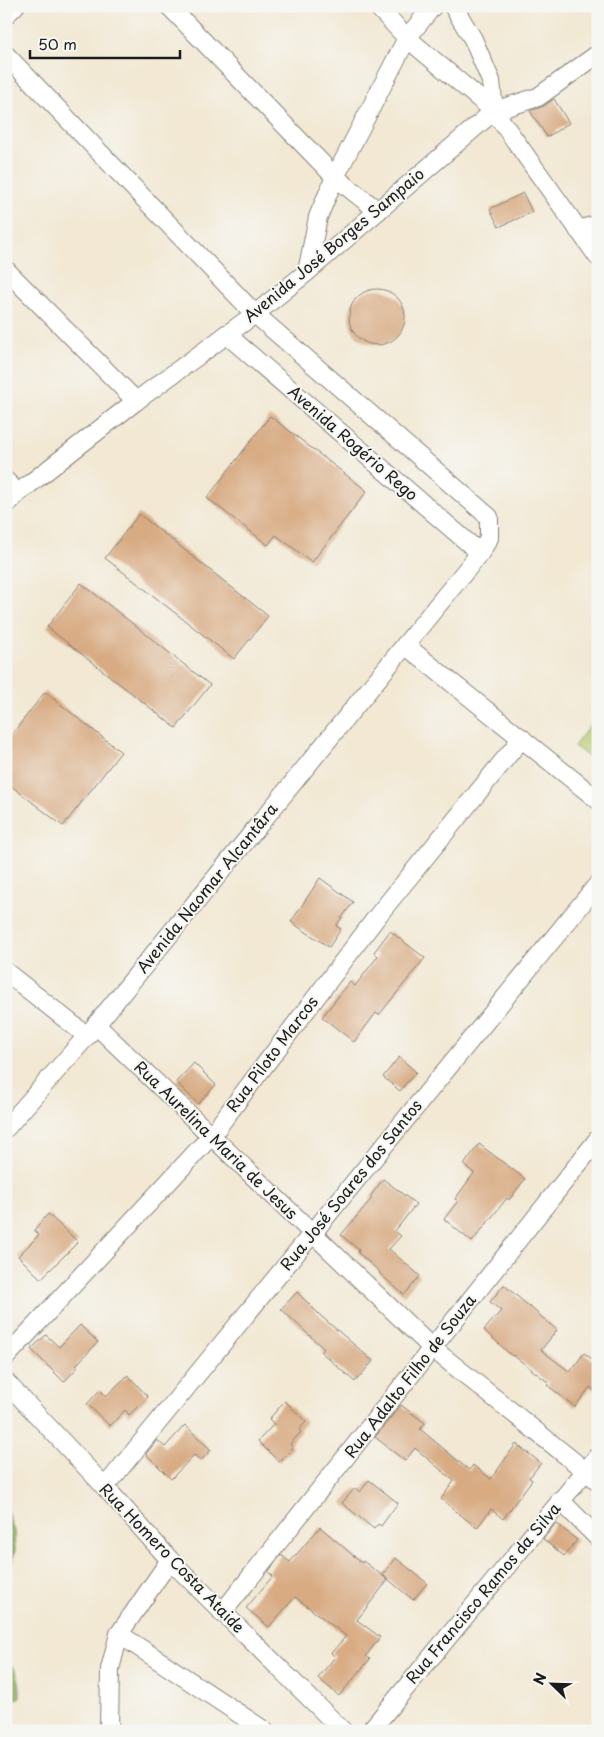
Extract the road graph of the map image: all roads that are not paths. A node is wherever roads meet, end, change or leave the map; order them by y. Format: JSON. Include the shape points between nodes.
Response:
{"nodes":[{"id":1,"x":15,"y":6,"type":"edge"},
{"id":2,"x":169,"y":6,"type":"edge"},
{"id":3,"x":377,"y":6,"type":"edge"},
{"id":4,"x":433,"y":6,"type":"edge"},
{"id":5,"x":454,"y":6,"type":"edge"},
{"id":6,"x":6,"y":15,"type":"edge"},
{"id":7,"x":407,"y":38,"type":"junction"},
{"id":8,"x":598,"y":54,"type":"edge"},
{"id":9,"x":6,"y":55,"type":"edge"},
{"id":10,"x":494,"y":110,"type":"junction"},
{"id":11,"x":335,"y":177,"type":"junction"},
{"id":12,"x":378,"y":211,"type":"junction"},
{"id":13,"x":598,"y":224,"type":"edge"},
{"id":14,"x":578,"y":230,"type":"junction"},
{"id":15,"x":598,"y":257,"type":"edge"},
{"id":16,"x":6,"y":270,"type":"edge"},
{"id":17,"x":307,"y":272,"type":"junction"},
{"id":18,"x":255,"y":314,"type":"junction"},
{"id":19,"x":226,"y":334,"type":"junction"},
{"id":20,"x":136,"y":401,"type":"junction"},
{"id":21,"x":10,"y":493,"type":"edge"},
{"id":22,"x":489,"y":518,"type":"joint"},
{"id":23,"x":480,"y":553,"type":"junction"},
{"id":24,"x":405,"y":645,"type":"junction"},
{"id":25,"x":522,"y":738,"type":"junction"},
{"id":26,"x":598,"y":800,"type":"edge"},
{"id":27,"x":598,"y":884,"type":"edge"},
{"id":28,"x":6,"y":972,"type":"edge"},
{"id":29,"x":92,"y":1031,"type":"junction"},
{"id":30,"x":6,"y":1128,"type":"edge"},
{"id":31,"x":211,"y":1136,"type":"junction"},
{"id":32,"x":598,"y":1139,"type":"edge"},
{"id":33,"x":312,"y":1234,"type":"junction"},
{"id":34,"x":432,"y":1348,"type":"junction"},
{"id":35,"x":6,"y":1357,"type":"edge"},
{"id":36,"x":6,"y":1382,"type":"edge"},
{"id":37,"x":598,"y":1456,"type":"edge"},
{"id":38,"x":591,"y":1476,"type":"edge"},
{"id":39,"x":105,"y":1487,"type":"junction"},
{"id":40,"x":560,"y":1500,"type":"junction"},
{"id":41,"x":598,"y":1538,"type":"edge"},
{"id":42,"x":170,"y":1560,"type":"junction"},
{"id":43,"x":222,"y":1613,"type":"junction"},
{"id":44,"x":119,"y":1634,"type":"junction"},
{"id":45,"x":109,"y":1731,"type":"edge"},
{"id":46,"x":265,"y":1731,"type":"edge"},
{"id":47,"x":343,"y":1731,"type":"edge"},
{"id":48,"x":370,"y":1731,"type":"edge"}],
"edges":[{"from":1,"to":6,"type":"street"},
{"from":2,"to":11,"type":"street"},
{"from":3,"to":7,"type":"street"},
{"from":4,"to":7,"type":"street"},
{"from":5,"to":10,"type":"street","via":[[491,81]]},
{"from":7,"to":10,"type":"street"},
{"from":7,"to":11,"type":"street"},
{"from":8,"to":10,"type":"street","name":"Avenida José Borges Sampaio","via":[[538,97]]},
{"from":9,"to":18,"type":"street","name":"Avenida Rogério Rego"},
{"from":10,"to":12,"type":"street","name":"Avenida José Borges Sampaio"},
{"from":10,"to":14,"type":"street"},
{"from":11,"to":12,"type":"street"},
{"from":11,"to":17,"type":"street","via":[[318,217]]},
{"from":12,"to":17,"type":"street","name":"Avenida José Borges Sampaio"},
{"from":13,"to":14,"type":"street"},
{"from":14,"to":15,"type":"street"},
{"from":16,"to":20,"type":"street"},
{"from":17,"to":18,"type":"street","name":"Avenida José Borges Sampaio"},
{"from":18,"to":19,"type":"street","name":"Avenida José Borges Sampaio"},
{"from":18,"to":22,"type":"street","name":"Avenida Rogério Rego"},
{"from":19,"to":20,"type":"street","name":"Avenida José Borges Sampaio"},
{"from":19,"to":23,"type":"street","name":"Avenida Rogério Rego"},
{"from":20,"to":21,"type":"street","name":"Avenida José Borges Sampaio"},
{"from":22,"to":23,"type":"street","name":"Avenida Naomar Alcantâra","via":[[489,538]]},
{"from":23,"to":24,"type":"street","name":"Avenida Naomar Alcantâra"},
{"from":24,"to":25,"type":"street"},
{"from":24,"to":29,"type":"street","name":"Avenida Naomar Alcantâra"},
{"from":25,"to":26,"type":"street"},
{"from":25,"to":31,"type":"street","name":"Rua Piloto Marcos","via":[[379,914]]},
{"from":27,"to":33,"type":"street","name":"Rua José Soares dos Santos"},
{"from":28,"to":29,"type":"street","name":"Rua Aurelina Maria de Jesus"},
{"from":29,"to":30,"type":"street","name":"Avenida Naomar Alcantâra"},
{"from":29,"to":31,"type":"street","name":"Rua Aurelina Maria de Jesus"},
{"from":31,"to":33,"type":"street","name":"Rua Aurelina Maria de Jesus"},
{"from":31,"to":35,"type":"street","name":"Rua Piloto Marcos"},
{"from":32,"to":34,"type":"street","name":"Rua Adalto Filho de Souza"},
{"from":33,"to":34,"type":"street","name":"Rua Aurelina Maria de Jesus"},
{"from":33,"to":39,"type":"street","name":"Rua José Soares dos Santos"},
{"from":34,"to":38,"type":"street","name":"Rua Aurelina Maria de Jesus"},
{"from":34,"to":43,"type":"street","name":"Rua Adalto Filho de Souza"},
{"from":36,"to":39,"type":"street","name":"Rua Homero Costa Ataide"},
{"from":37,"to":38,"type":"street","name":"Rua Francisco Ramos da Silva"},
{"from":38,"to":40,"type":"street","name":"Rua Francisco Ramos da Silva"},
{"from":39,"to":42,"type":"street","name":"Rua Homero Costa Ataide"},
{"from":40,"to":41,"type":"street"},
{"from":40,"to":48,"type":"street","name":"Rua Francisco Ramos da Silva"},
{"from":42,"to":43,"type":"street","name":"Rua Homero Costa Ataide"},
{"from":42,"to":44,"type":"street"},
{"from":43,"to":47,"type":"street","name":"Rua Homero Costa Ataide"},
{"from":44,"to":45,"type":"street","via":[[110,1669]]},
{"from":44,"to":46,"type":"street"}]}
